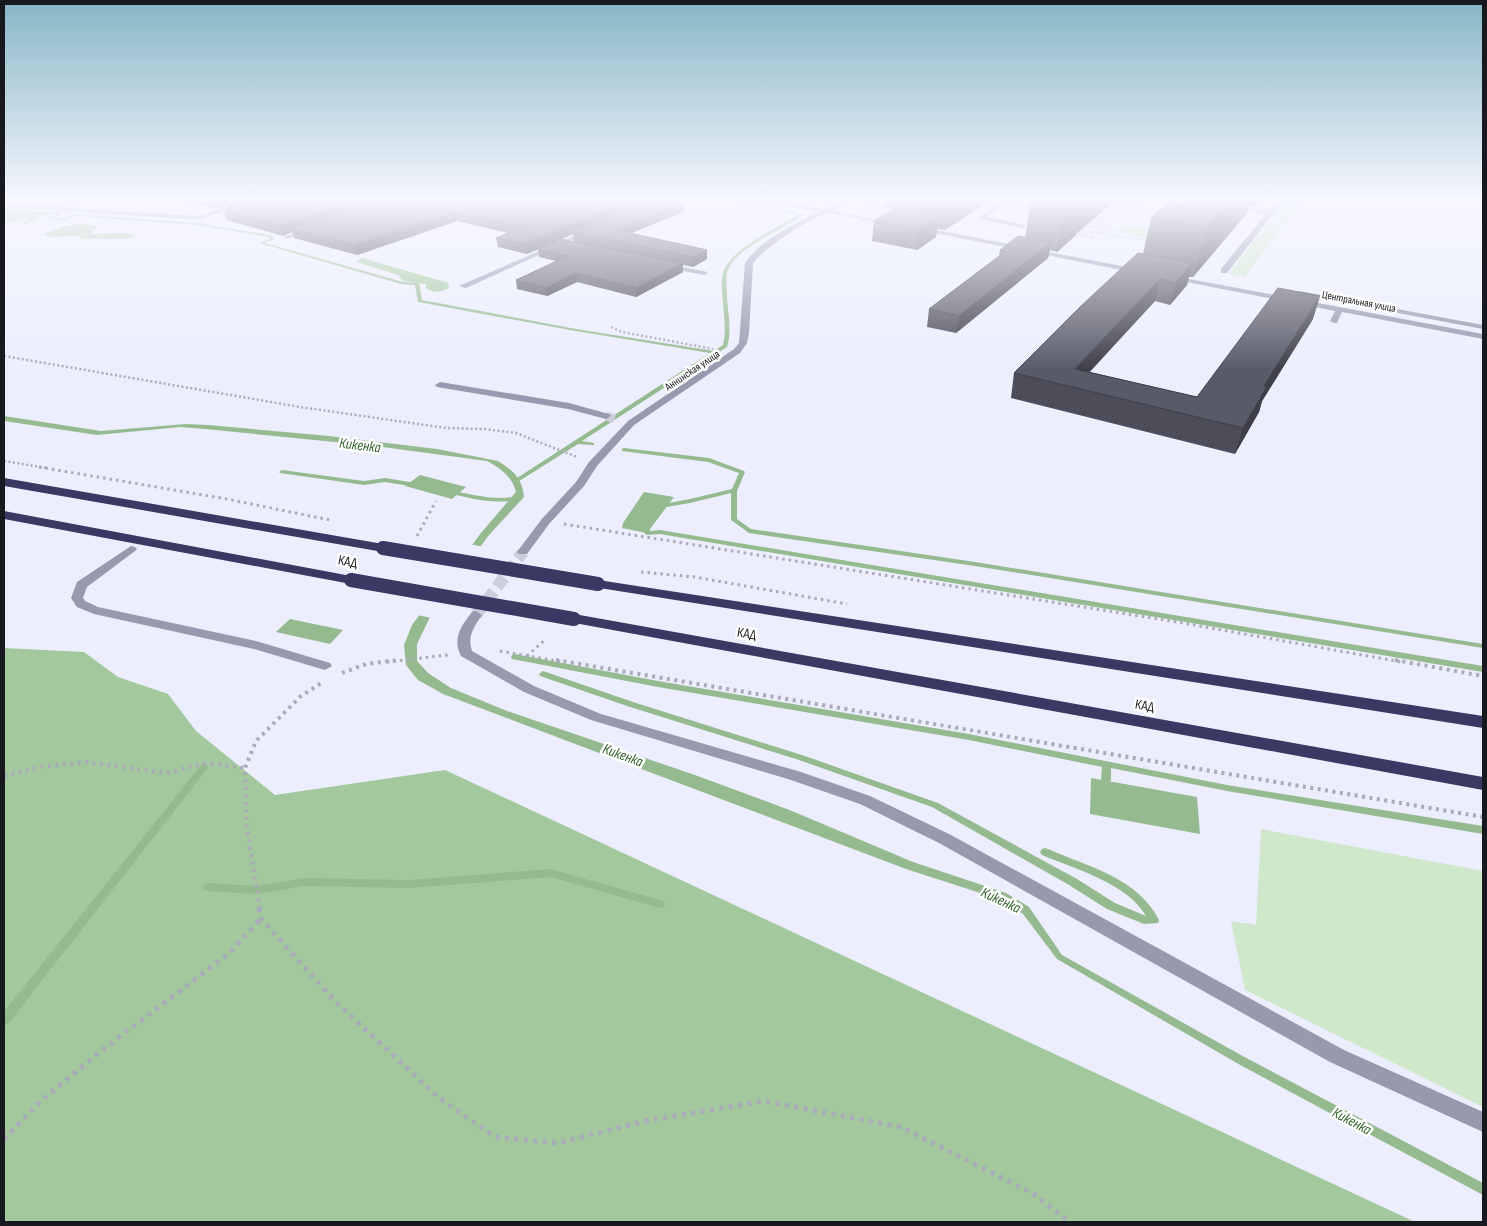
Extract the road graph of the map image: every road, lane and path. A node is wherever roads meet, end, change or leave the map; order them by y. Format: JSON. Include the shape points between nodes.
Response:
{"nodes":[{"id":1,"x":532,"y":256,"type":"edge"},
{"id":2,"x":752,"y":256,"type":"edge"},
{"id":3,"x":1062,"y":256,"type":"edge"},
{"id":4,"x":1103,"y":256,"type":"edge"},
{"id":5,"x":1236,"y":256,"type":"edge"},
{"id":6,"x":1123,"y":260,"type":"dead end"},
{"id":7,"x":658,"y":264,"type":"edge"},
{"id":8,"x":1171,"y":268,"type":"edge"},
{"id":9,"x":1224,"y":271,"type":"dead end"},
{"id":10,"x":1145,"y":272,"type":"edge"},
{"id":11,"x":704,"y":273,"type":"dead end"},
{"id":12,"x":1164,"y":276,"type":"edge"},
{"id":13,"x":1229,"y":279,"type":"dead end"},
{"id":14,"x":463,"y":286,"type":"dead end"},
{"id":15,"x":1298,"y":292,"type":"edge"},
{"id":16,"x":1340,"y":309,"type":"junction"},
{"id":17,"x":1334,"y":321,"type":"dead end"},
{"id":18,"x":611,"y":327,"type":"dead end"},
{"id":19,"x":1483,"y":327,"type":"edge"},
{"id":20,"x":1483,"y":336,"type":"edge"},
{"id":21,"x":712,"y":348,"type":"dead end"},
{"id":22,"x":4,"y":356,"type":"edge"},
{"id":23,"x":440,"y":385,"type":"dead end"},
{"id":24,"x":606,"y":416,"type":"tunnel mouth"},
{"id":25,"x":618,"y":420,"type":"tunnel mouth"},
{"id":26,"x":631,"y":423,"type":"junction"},
{"id":27,"x":569,"y":453,"type":"dead end"},
{"id":28,"x":4,"y":461,"type":"edge"},
{"id":29,"x":4,"y":482,"type":"edge"},
{"id":30,"x":436,"y":501,"type":"dead end"},
{"id":31,"x":4,"y":515,"type":"edge"},
{"id":32,"x":331,"y":520,"type":"dead end"},
{"id":33,"x":545,"y":522,"type":"junction"},
{"id":34,"x":417,"y":537,"type":"dead end"},
{"id":35,"x":131,"y":549,"type":"dead end"},
{"id":36,"x":523,"y":552,"type":"tunnel mouth"},
{"id":37,"x":476,"y":614,"type":"tunnel mouth"},
{"id":38,"x":546,"y":640,"type":"dead end"},
{"id":39,"x":499,"y":651,"type":"dead end"},
{"id":40,"x":450,"y":655,"type":"dead end"},
{"id":41,"x":527,"y":656,"type":"junction"},
{"id":42,"x":379,"y":662,"type":"dead end"},
{"id":43,"x":325,"y":666,"type":"dead end"},
{"id":44,"x":1483,"y":676,"type":"edge"},
{"id":45,"x":288,"y":709,"type":"dead end"},
{"id":46,"x":1483,"y":722,"type":"edge"},
{"id":47,"x":245,"y":768,"type":"junction"},
{"id":48,"x":4,"y":776,"type":"edge"},
{"id":49,"x":1483,"y":784,"type":"edge"},
{"id":50,"x":1483,"y":817,"type":"edge"},
{"id":51,"x":261,"y":919,"type":"junction"},
{"id":52,"x":1483,"y":1122,"type":"edge"},
{"id":53,"x":4,"y":1139,"type":"edge"},
{"id":54,"x":1070,"y":1222,"type":"edge"}],
"edges":[{"from":1,"to":14,"type":"street"},
{"from":2,"to":26,"type":"street","name":"Аннинская улица","via":[[746,333],[737,351]]},
{"from":3,"to":10,"type":"street"},
{"from":4,"to":6,"type":"street"},
{"from":5,"to":9,"type":"street"},
{"from":7,"to":11,"type":"street"},
{"from":8,"to":13,"type":"street"},
{"from":12,"to":16,"type":"street","name":"Центральная улица"},
{"from":15,"to":19,"type":"street"},
{"from":16,"to":17,"type":"street"},
{"from":16,"to":20,"type":"street","name":"Центральная улица"},
{"from":18,"to":21,"type":"path","via":[[622,332]]},
{"from":22,"to":27,"type":"path","via":[[300,408],[446,428],[516,433]]},
{"from":23,"to":24,"type":"street","via":[[569,406]]},
{"from":25,"to":26,"type":"street"},
{"from":26,"to":33,"type":"street","via":[[592,464],[580,484]]},
{"from":28,"to":32,"type":"path"},
{"from":29,"to":46,"type":"highway","name":"КАД","bridge":true,"via":[[598,584]]},
{"from":30,"to":34,"type":"path"},
{"from":31,"to":49,"type":"highway","name":"КАД","bridge":true},
{"from":33,"to":36,"type":"street"},
{"from":33,"to":44,"type":"path","via":[[1178,622]]},
{"from":35,"to":43,"type":"street","via":[[81,585],[78,598],[81,604],[94,610],[256,644]]},
{"from":37,"to":52,"type":"street","via":[[462,636],[466,653],[528,689],[658,737],[796,776],[865,800],[945,839],[1337,1056]]},
{"from":38,"to":41,"type":"path"},
{"from":39,"to":41,"type":"path"},
{"from":40,"to":42,"type":"path"},
{"from":41,"to":50,"type":"path"},
{"from":45,"to":47,"type":"path","via":[[256,740]]},
{"from":47,"to":48,"type":"path","via":[[206,764],[166,773],[86,762],[40,767]]},
{"from":47,"to":51,"type":"path","via":[[247,828]]},
{"from":51,"to":53,"type":"path","via":[[227,954],[42,1100]]},
{"from":51,"to":54,"type":"path","via":[[342,1008],[439,1098],[495,1136],[558,1143],[646,1121],[764,1102],[901,1127],[1034,1194]]}]}
